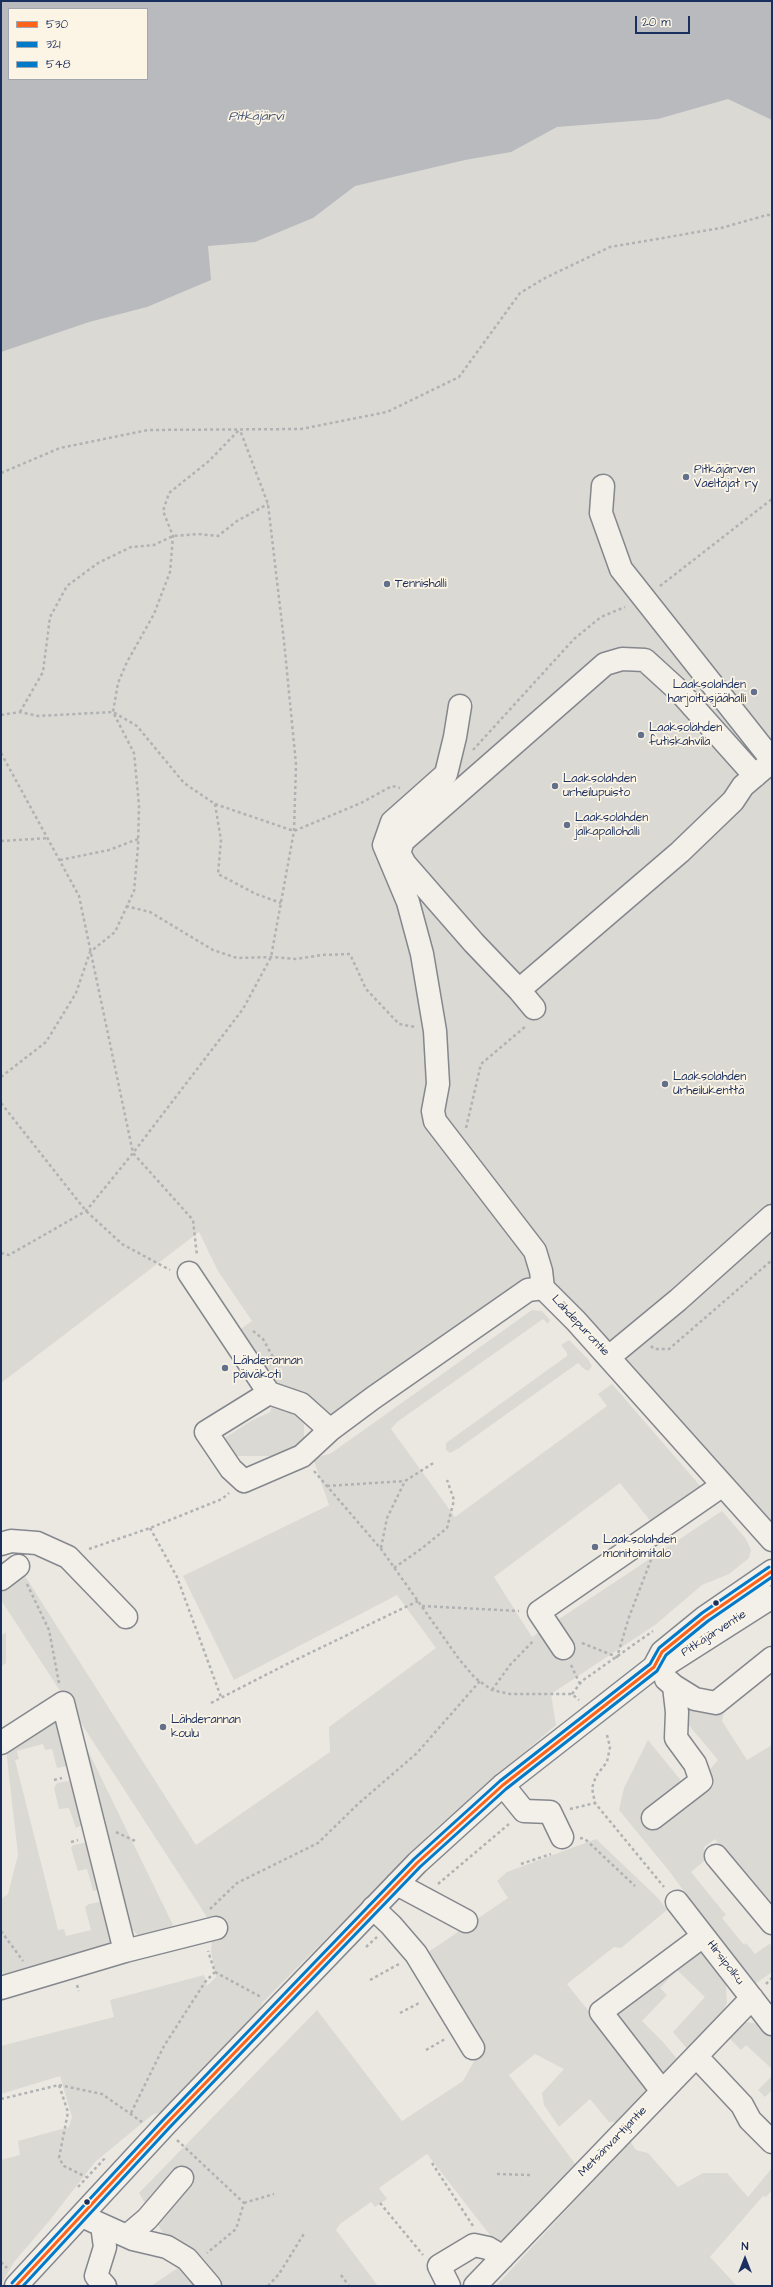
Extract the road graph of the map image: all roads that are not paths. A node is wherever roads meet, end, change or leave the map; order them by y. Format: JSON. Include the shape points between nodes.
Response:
{"nodes":[{"id":1,"x":603,"y":486,"type":"dead end"},
{"id":2,"x":460,"y":706,"type":"dead end"},
{"id":3,"x":772,"y":760,"type":"edge"},
{"id":4,"x":755,"y":776,"type":"junction"},
{"id":5,"x":519,"y":990,"type":"junction"},
{"id":6,"x":532,"y":1016,"type":"road end"},
{"id":7,"x":772,"y":1216,"type":"edge"},
{"id":8,"x":189,"y":1274,"type":"road end"},
{"id":9,"x":543,"y":1288,"type":"junction"},
{"id":10,"x":609,"y":1357,"type":"junction"},
{"id":11,"x":269,"y":1394,"type":"junction"},
{"id":12,"x":330,"y":1430,"type":"junction"},
{"id":13,"x":723,"y":1484,"type":"junction"},
{"id":14,"x":772,"y":1540,"type":"edge"},
{"id":15,"x":1,"y":1544,"type":"edge"},
{"id":16,"x":18,"y":1566,"type":"road end"},
{"id":17,"x":772,"y":1571,"type":"edge"},
{"id":18,"x":1,"y":1579,"type":"edge"},
{"id":19,"x":772,"y":1597,"type":"edge"},
{"id":20,"x":126,"y":1617,"type":"dead end"},
{"id":21,"x":572,"y":1645,"type":"road end"},
{"id":22,"x":772,"y":1658,"type":"edge"},
{"id":23,"x":654,"y":1666,"type":"junction"},
{"id":24,"x":674,"y":1686,"type":"junction"},
{"id":25,"x":1,"y":1743,"type":"edge"},
{"id":26,"x":503,"y":1785,"type":"junction"},
{"id":27,"x":653,"y":1818,"type":"dead end"},
{"id":28,"x":562,"y":1837,"type":"road end"},
{"id":29,"x":716,"y":1856,"type":"dead end"},
{"id":30,"x":397,"y":1884,"type":"junction"},
{"id":31,"x":677,"y":1902,"type":"road end"},
{"id":32,"x":373,"y":1908,"type":"junction"},
{"id":33,"x":466,"y":1921,"type":"dead end"},
{"id":34,"x":772,"y":1923,"type":"edge"},
{"id":35,"x":209,"y":1930,"type":"road end"},
{"id":36,"x":703,"y":1936,"type":"junction"},
{"id":37,"x":125,"y":1951,"type":"junction"},
{"id":38,"x":1,"y":1988,"type":"edge"},
{"id":39,"x":752,"y":1998,"type":"junction"},
{"id":40,"x":772,"y":2024,"type":"edge"},
{"id":41,"x":473,"y":2048,"type":"dead end"},
{"id":42,"x":696,"y":2056,"type":"junction"},
{"id":43,"x":662,"y":2091,"type":"junction"},
{"id":44,"x":772,"y":2142,"type":"edge"},
{"id":45,"x":182,"y":2178,"type":"dead end"},
{"id":46,"x":82,"y":2216,"type":"junction"},
{"id":47,"x":102,"y":2225,"type":"junction"},
{"id":48,"x":127,"y":2236,"type":"junction"},
{"id":49,"x":503,"y":2257,"type":"junction"},
{"id":50,"x":95,"y":2283,"type":"edge"},
{"id":51,"x":16,"y":2286,"type":"edge"},
{"id":52,"x":210,"y":2286,"type":"edge"},
{"id":53,"x":449,"y":2286,"type":"edge"},
{"id":54,"x":475,"y":2286,"type":"edge"}],
"edges":[{"from":1,"to":3,"type":"main road","via":[[601,513],[621,569]]},
{"from":2,"to":9,"type":"main road","via":[[446,774],[392,822],[384,845],[408,902],[422,954],[435,1031],[438,1084],[433,1111],[435,1121],[535,1252]]},
{"from":3,"to":4,"type":"main road"},
{"from":4,"to":5,"type":"main road","via":[[680,852]]},
{"from":4,"to":5,"type":"main road","via":[[679,691],[645,660],[622,659],[605,664],[403,841],[399,853],[405,864]]},
{"from":5,"to":6,"type":"main road"},
{"from":7,"to":10,"type":"main road","via":[[678,1300]]},
{"from":8,"to":11,"type":"main road"},
{"from":9,"to":10,"type":"main road","name":"Lähdepurontie"},
{"from":9,"to":12,"type":"main road","name":"Lähdepurontie","via":[[528,1290]]},
{"from":10,"to":13,"type":"main road","name":"Lähdepurontie"},
{"from":11,"to":12,"type":"main road","via":[[301,1404]]},
{"from":11,"to":12,"type":"main road","name":"Lähdepurontie","via":[[206,1432],[231,1469],[244,1481],[302,1456]]},
{"from":13,"to":14,"type":"main road","name":"Lähdepurontie"},
{"from":13,"to":21,"type":"main road","via":[[544,1619]]},
{"from":15,"to":20,"type":"main road","via":[[11,1541],[37,1544],[68,1557]]},
{"from":16,"to":18,"type":"main road"},
{"from":17,"to":23,"type":"main road","name":"Pitkäjärventie","via":[[705,1617],[662,1652]]},
{"from":19,"to":23,"type":"main road","name":"Pitkäjärventie","via":[[667,1664]]},
{"from":22,"to":24,"type":"main road","via":[[716,1703],[695,1699]]},
{"from":23,"to":24,"type":"main road"},
{"from":23,"to":26,"type":"main road","name":"Pitkäjärventie"},
{"from":24,"to":27,"type":"main road","via":[[676,1738],[695,1764],[701,1781]]},
{"from":25,"to":37,"type":"main road","via":[[62,1703]]},
{"from":26,"to":28,"type":"main road","via":[[524,1811],[550,1812]]},
{"from":26,"to":30,"type":"main road","name":"Pitkäjärventie"},
{"from":29,"to":34,"type":"main road"},
{"from":30,"to":32,"type":"main road","name":"Pitkäjärventie"},
{"from":30,"to":33,"type":"main road"},
{"from":31,"to":36,"type":"main road","name":"Hirsipolku"},
{"from":32,"to":41,"type":"main road","via":[[416,1954]]},
{"from":32,"to":46,"type":"main road","name":"Pitkäjärventie"},
{"from":35,"to":37,"type":"main road"},
{"from":36,"to":39,"type":"main road","name":"Hirsipolku"},
{"from":36,"to":43,"type":"main road","via":[[601,2012]]},
{"from":37,"to":38,"type":"main road"},
{"from":39,"to":40,"type":"main road","name":"Hirsipolku"},
{"from":39,"to":42,"type":"main road","name":"Metsänvartijantie"},
{"from":42,"to":43,"type":"main road","name":"Metsänvartijantie"},
{"from":42,"to":44,"type":"main road","via":[[742,2105],[750,2120]]},
{"from":43,"to":49,"type":"main road","name":"Metsänvartijantie"},
{"from":45,"to":48,"type":"main road","via":[[147,2219]]},
{"from":46,"to":47,"type":"main road"},
{"from":46,"to":51,"type":"main road","name":"Pitkäjärventie"},
{"from":47,"to":48,"type":"main road"},
{"from":47,"to":50,"type":"main road","via":[[105,2247]]},
{"from":48,"to":52,"type":"main road","via":[[167,2247],[187,2259]]},
{"from":49,"to":53,"type":"main road","via":[[488,2248],[474,2245],[440,2266]]},
{"from":49,"to":54,"type":"main road","name":"Metsänvartijantie"}]}
